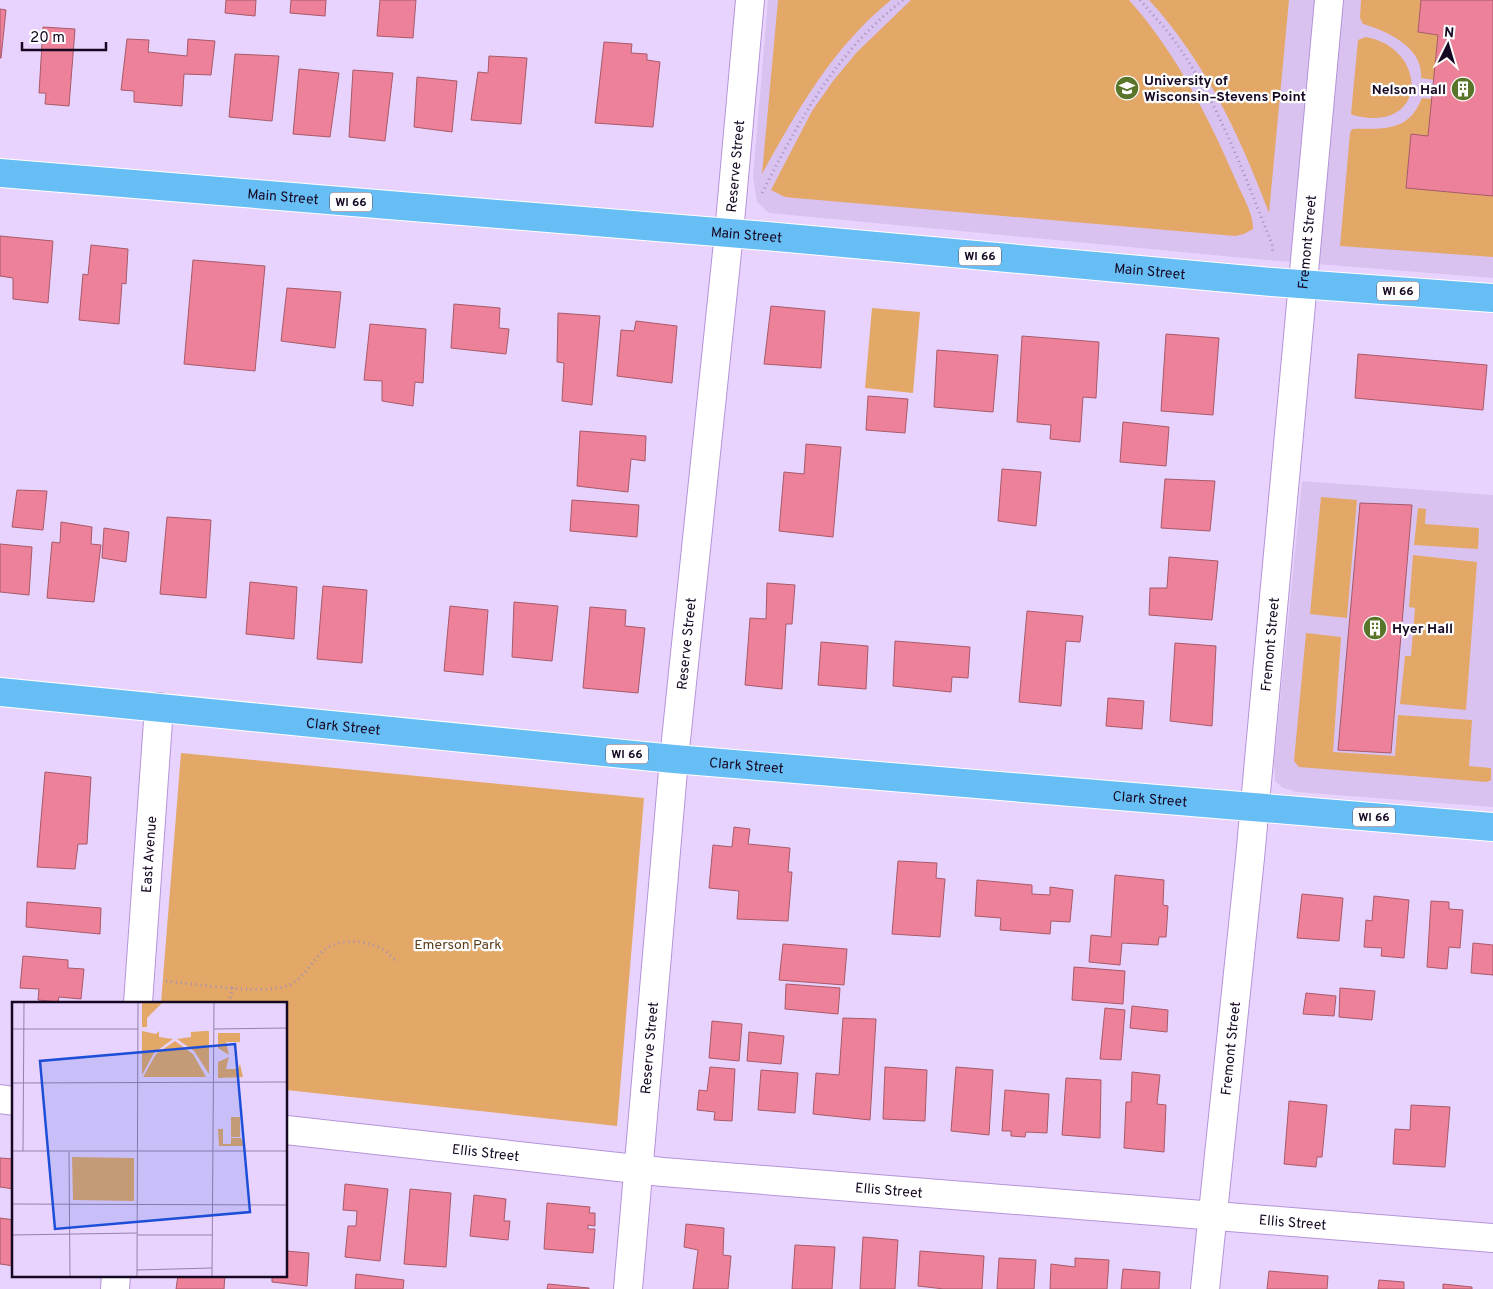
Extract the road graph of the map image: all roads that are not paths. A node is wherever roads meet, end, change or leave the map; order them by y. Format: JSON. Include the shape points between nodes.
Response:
{"nodes":[{"id":1,"x":750,"y":0,"type":"edge"},
{"id":2,"x":1329,"y":0,"type":"edge"},
{"id":3,"x":0,"y":173,"type":"edge"},
{"id":4,"x":729,"y":233,"type":"junction"},
{"id":5,"x":1303,"y":284,"type":"junction"},
{"id":6,"x":1493,"y":298,"type":"edge"},
{"id":7,"x":0,"y":692,"type":"edge"},
{"id":8,"x":160,"y":708,"type":"junction"},
{"id":9,"x":674,"y":759,"type":"junction"},
{"id":10,"x":1254,"y":807,"type":"junction"},
{"id":11,"x":1493,"y":827,"type":"edge"},
{"id":12,"x":138,"y":1002,"type":"edge"},
{"id":13,"x":288,"y":1130,"type":"edge"},
{"id":14,"x":639,"y":1169,"type":"junction"},
{"id":15,"x":1212,"y":1216,"type":"junction"},
{"id":16,"x":1493,"y":1238,"type":"edge"},
{"id":17,"x":116,"y":1276,"type":"edge"},
{"id":18,"x":115,"y":1289,"type":"edge"},
{"id":19,"x":628,"y":1289,"type":"edge"},
{"id":20,"x":1205,"y":1289,"type":"edge"}],
"edges":[{"from":1,"to":4,"type":"street","name":"Reserve Street"},
{"from":2,"to":5,"type":"street","name":"Fremont Street"},
{"from":3,"to":4,"type":"main road","name":"Main Street","number":"WI 66"},
{"from":4,"to":5,"type":"main road","name":"Main Street","number":"WI 66"},
{"from":4,"to":9,"type":"street","name":"Reserve Street"},
{"from":5,"to":6,"type":"main road","name":"Main Street","number":"WI 66"},
{"from":5,"to":10,"type":"street","name":"Fremont Street"},
{"from":7,"to":8,"type":"main road","name":"Clark Street","number":"WI 66"},
{"from":8,"to":9,"type":"main road","name":"Clark Street","number":"WI 66"},
{"from":8,"to":12,"type":"street","name":"East Avenue"},
{"from":9,"to":10,"type":"main road","name":"Clark Street","number":"WI 66"},
{"from":9,"to":14,"type":"street","name":"Reserve Street"},
{"from":10,"to":11,"type":"main road","name":"Clark Street","number":"WI 66"},
{"from":10,"to":15,"type":"street","name":"Fremont Street"},
{"from":13,"to":14,"type":"street","name":"Ellis Street"},
{"from":14,"to":15,"type":"street","name":"Ellis Street"},
{"from":14,"to":19,"type":"street","name":"Reserve Street"},
{"from":15,"to":16,"type":"street","name":"Ellis Street"},
{"from":15,"to":20,"type":"street","name":"Fremont Street"},
{"from":17,"to":18,"type":"street"}]}
